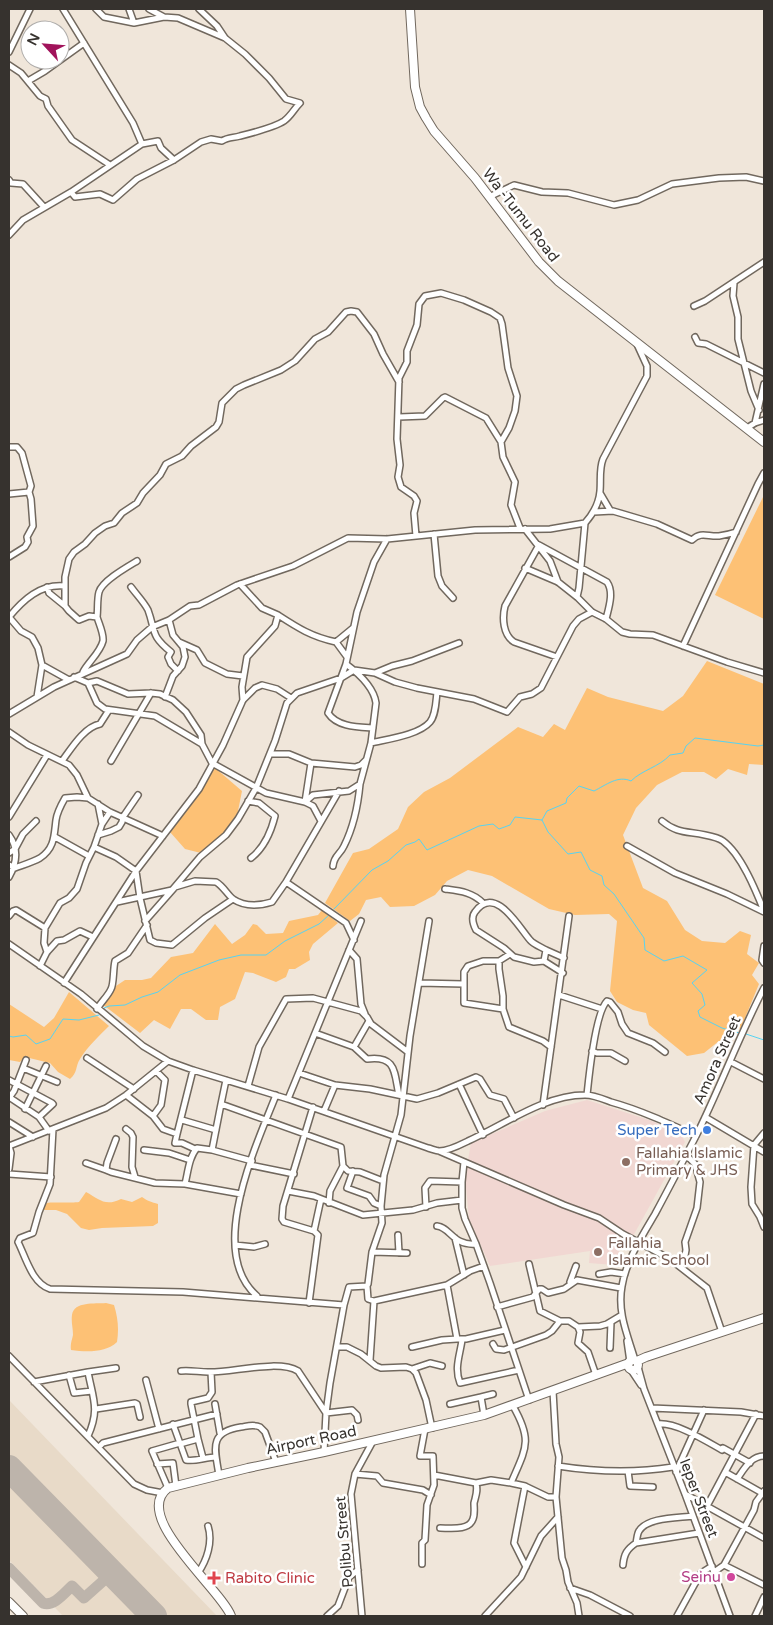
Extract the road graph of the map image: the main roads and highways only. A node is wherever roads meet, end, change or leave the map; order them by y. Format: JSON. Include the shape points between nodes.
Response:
{"nodes":[{"id":1,"x":410,"y":9,"type":"edge"},
{"id":2,"x":764,"y":442,"type":"edge"},
{"id":3,"x":764,"y":1318,"type":"edge"},
{"id":4,"x":9,"y":1602,"type":"edge"},
{"id":5,"x":23,"y":1616,"type":"edge"},
{"id":6,"x":231,"y":1616,"type":"edge"}],
"edges":[{"from":1,"to":2,"type":"highway","name":"Wa -Tumu Road","via":[[415,87],[420,107],[434,131],[475,178],[539,262],[558,281]]},
{"from":3,"to":6,"type":"highway","name":"Airport Road","via":[[484,1415],[169,1489],[159,1500],[167,1530]]},
{"from":4,"to":5,"type":"highway"}]}
